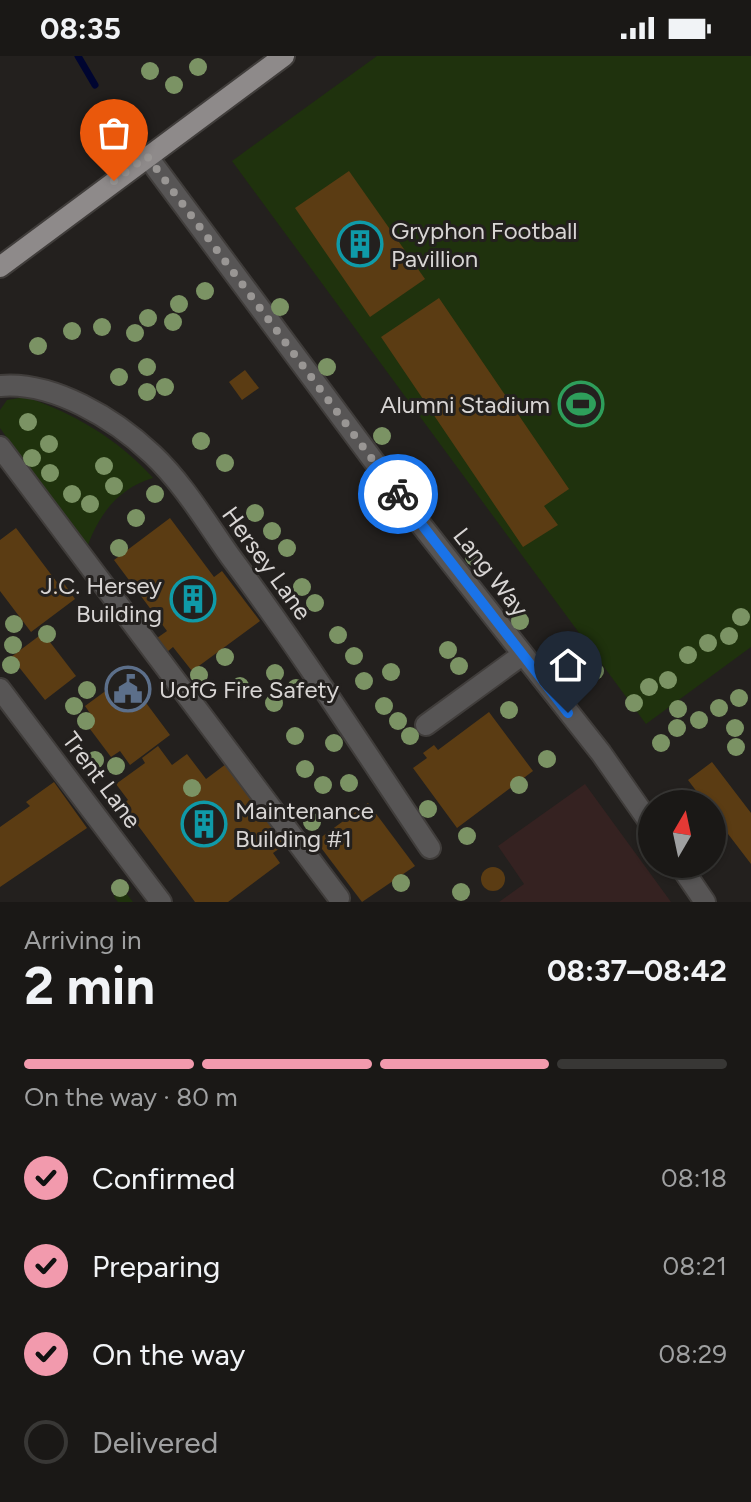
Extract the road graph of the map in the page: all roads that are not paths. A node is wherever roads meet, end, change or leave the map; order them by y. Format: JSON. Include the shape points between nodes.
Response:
{"nodes":[{"id":1,"x":284,"y":56,"type":"edge"},
{"id":2,"x":147,"y":156,"type":"junction"},
{"id":3,"x":0,"y":267,"type":"edge"},
{"id":4,"x":0,"y":386,"type":"edge"},
{"id":5,"x":0,"y":447,"type":"edge"},
{"id":6,"x":522,"y":655,"type":"junction"},
{"id":7,"x":0,"y":689,"type":"edge"},
{"id":8,"x":426,"y":725,"type":"dead end"},
{"id":9,"x":638,"y":806,"type":"edge"},
{"id":10,"x":430,"y":848,"type":"dead end"},
{"id":11,"x":689,"y":878,"type":"edge"},
{"id":12,"x":339,"y":898,"type":"dead end"},
{"id":13,"x":161,"y":902,"type":"edge"},
{"id":14,"x":705,"y":902,"type":"edge"}],
"edges":[{"from":1,"to":2,"type":"main road"},
{"from":2,"to":3,"type":"main road"},
{"from":2,"to":6,"type":"street","name":"Lang Way"},
{"from":4,"to":10,"type":"street","name":"Hersey Lane","via":[[20,385],[61,396],[153,454],[260,596]]},
{"from":5,"to":12,"type":"street"},
{"from":6,"to":8,"type":"street"},
{"from":6,"to":9,"type":"street","name":"Lang Way"},
{"from":7,"to":13,"type":"street","name":"Trent Lane"},
{"from":11,"to":14,"type":"street"}]}
